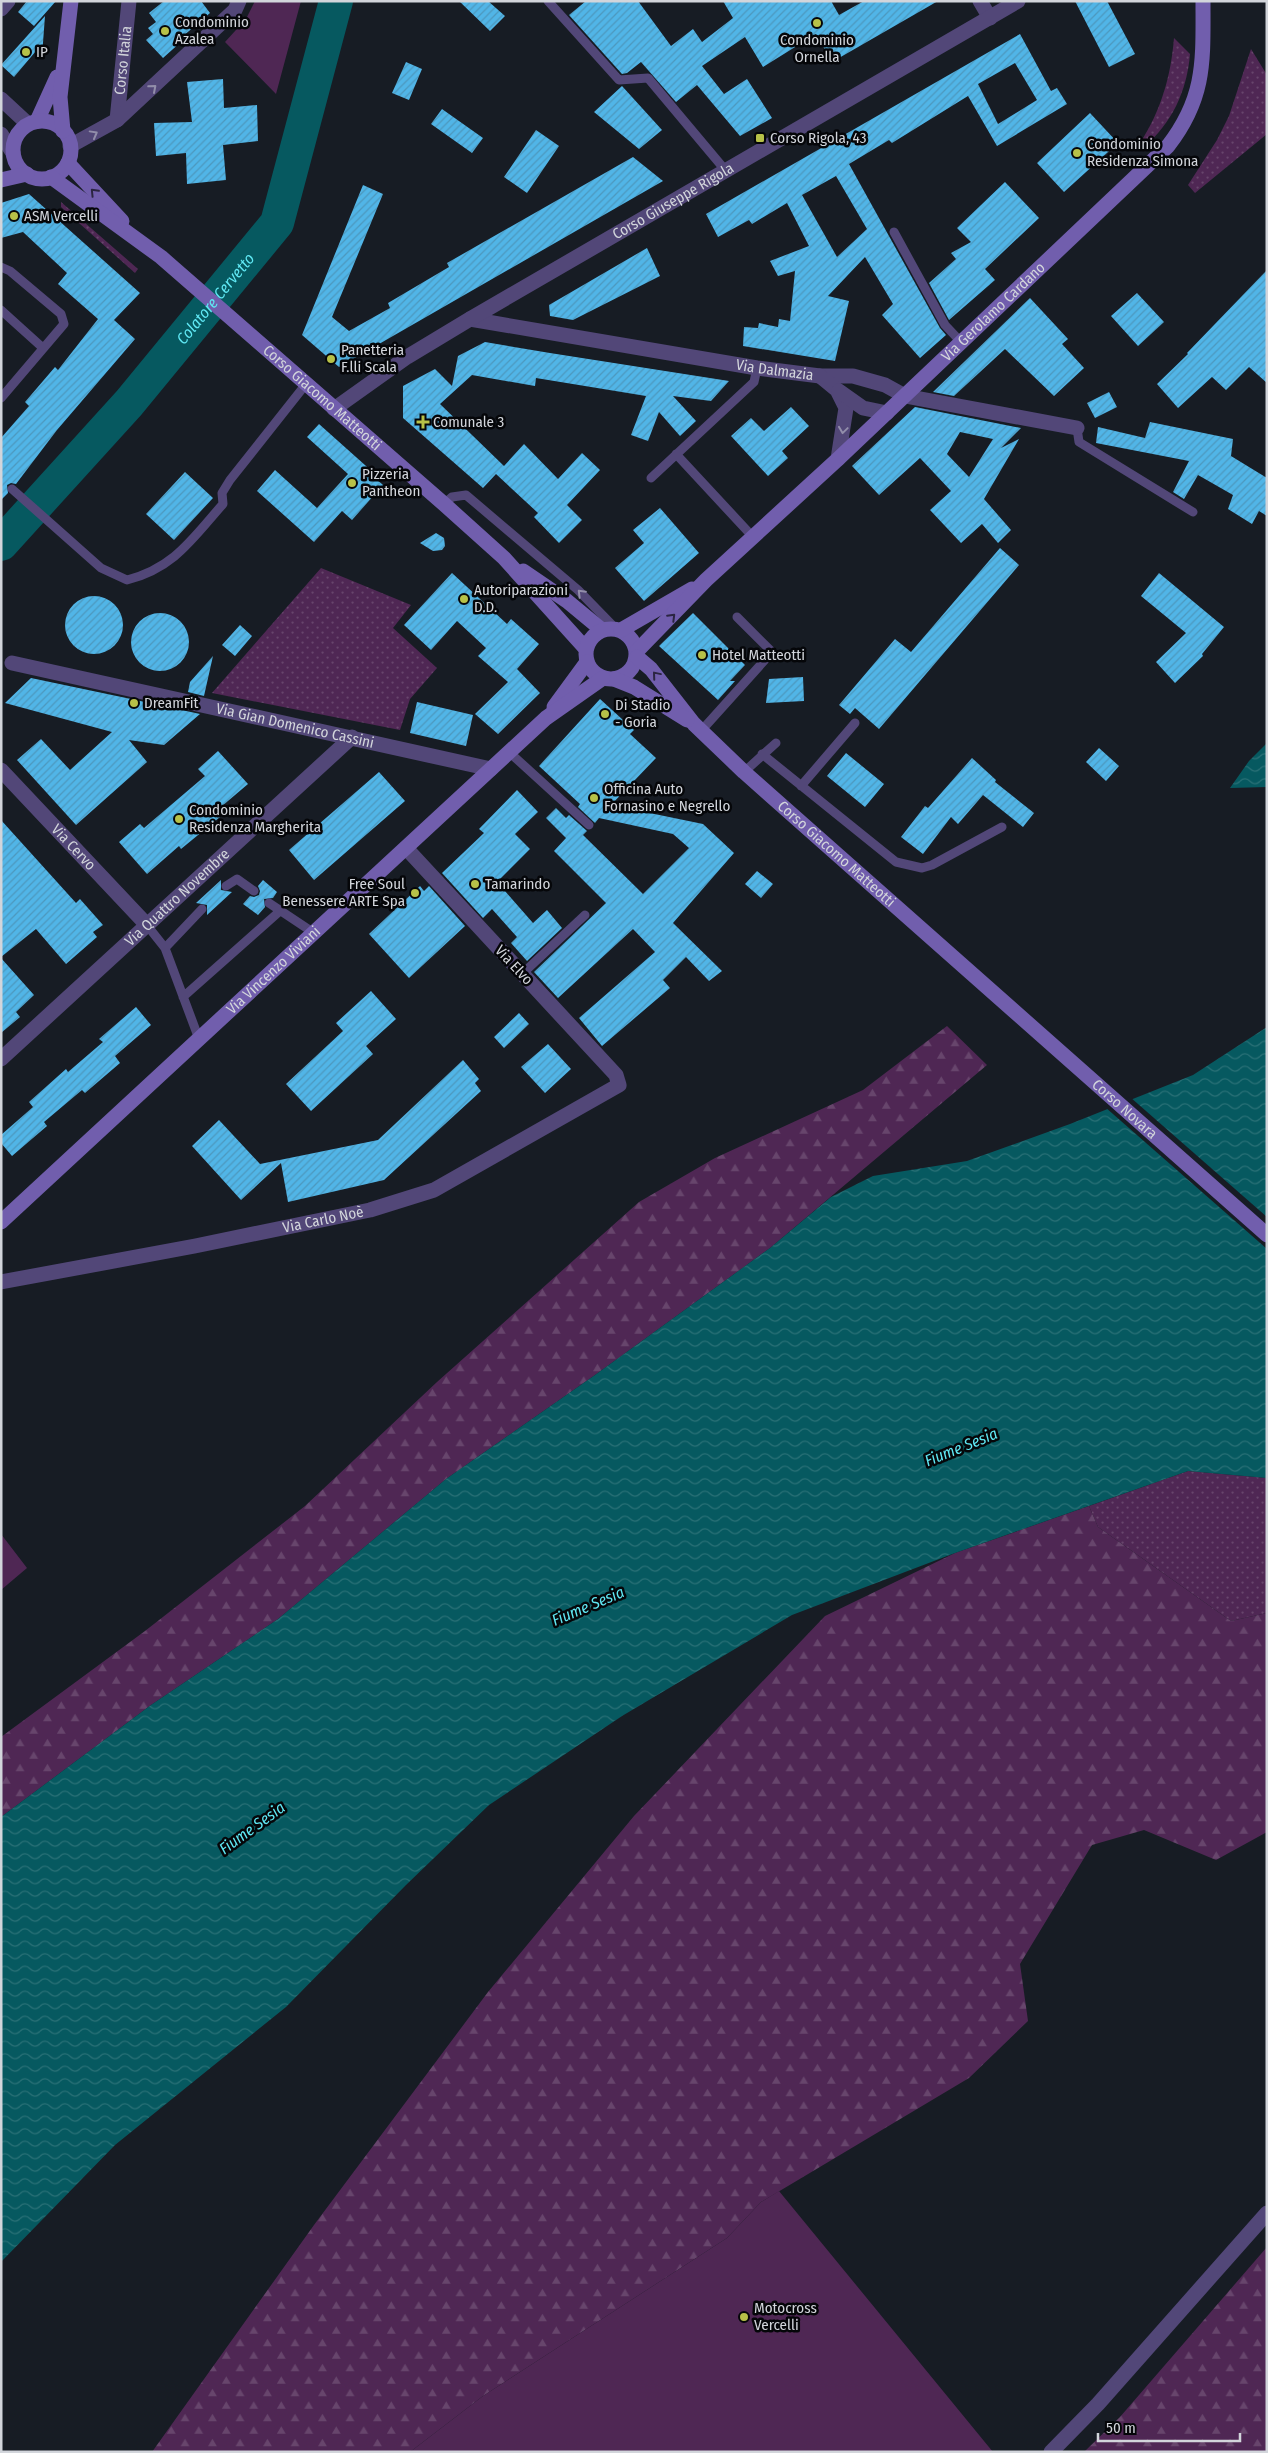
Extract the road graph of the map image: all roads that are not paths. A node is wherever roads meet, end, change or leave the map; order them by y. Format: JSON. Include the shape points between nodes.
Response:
{"nodes":[{"id":1,"x":8,"y":1,"type":"edge"},
{"id":2,"x":72,"y":1,"type":"edge"},
{"id":3,"x":129,"y":1,"type":"edge"},
{"id":4,"x":240,"y":1,"type":"edge"},
{"id":5,"x":548,"y":1,"type":"edge"},
{"id":6,"x":980,"y":1,"type":"edge"},
{"id":7,"x":1018,"y":1,"type":"edge"},
{"id":8,"x":1203,"y":1,"type":"edge"},
{"id":9,"x":1,"y":9,"type":"edge"},
{"id":10,"x":990,"y":18,"type":"junction"},
{"id":11,"x":63,"y":59,"type":"junction"},
{"id":12,"x":1,"y":98,"type":"edge"},
{"id":13,"x":117,"y":120,"type":"junction"},
{"id":14,"x":33,"y":123,"type":"junction"},
{"id":15,"x":63,"y":131,"type":"junction"},
{"id":16,"x":70,"y":146,"type":"junction"},
{"id":17,"x":6,"y":149,"type":"edge"},
{"id":18,"x":68,"y":163,"type":"junction"},
{"id":19,"x":726,"y":171,"type":"junction"},
{"id":20,"x":26,"y":174,"type":"junction"},
{"id":21,"x":51,"y":177,"type":"junction"},
{"id":22,"x":1,"y":180,"type":"edge"},
{"id":23,"x":894,"y":232,"type":"dead end"},
{"id":24,"x":140,"y":240,"type":"junction"},
{"id":25,"x":1,"y":268,"type":"edge"},
{"id":26,"x":1,"y":310,"type":"edge"},
{"id":27,"x":470,"y":320,"type":"junction"},
{"id":28,"x":960,"y":342,"type":"junction"},
{"id":29,"x":44,"y":348,"type":"junction"},
{"id":30,"x":757,"y":368,"type":"junction"},
{"id":31,"x":820,"y":376,"type":"junction"},
{"id":32,"x":306,"y":384,"type":"junction"},
{"id":33,"x":837,"y":390,"type":"junction"},
{"id":34,"x":905,"y":396,"type":"junction"},
{"id":35,"x":1,"y":398,"type":"edge"},
{"id":36,"x":334,"y":409,"type":"junction"},
{"id":37,"x":887,"y":413,"type":"junction"},
{"id":38,"x":1077,"y":428,"type":"joint"},
{"id":39,"x":676,"y":454,"type":"junction"},
{"id":40,"x":838,"y":459,"type":"junction"},
{"id":41,"x":651,"y":478,"type":"dead end"},
{"id":42,"x":15,"y":492,"type":"dead end"},
{"id":43,"x":444,"y":504,"type":"junction"},
{"id":44,"x":1193,"y":512,"type":"dead end"},
{"id":45,"x":753,"y":537,"type":"junction"},
{"id":46,"x":504,"y":558,"type":"junction"},
{"id":47,"x":706,"y":580,"type":"junction"},
{"id":48,"x":737,"y":617,"type":"dead end"},
{"id":49,"x":613,"y":629,"type":"junction"},
{"id":50,"x":637,"y":654,"type":"junction"},
{"id":51,"x":587,"y":655,"type":"junction"},
{"id":52,"x":12,"y":662,"type":"dead end"},
{"id":53,"x":609,"y":679,"type":"junction"},
{"id":54,"x":546,"y":718,"type":"junction"},
{"id":55,"x":855,"y":723,"type":"dead end"},
{"id":56,"x":697,"y":727,"type":"junction"},
{"id":57,"x":352,"y":737,"type":"junction"},
{"id":58,"x":776,"y":743,"type":"dead end"},
{"id":59,"x":509,"y":752,"type":"junction"},
{"id":60,"x":762,"y":754,"type":"junction"},
{"id":61,"x":491,"y":769,"type":"junction"},
{"id":62,"x":1,"y":770,"type":"edge"},
{"id":63,"x":744,"y":772,"type":"junction"},
{"id":64,"x":801,"y":786,"type":"junction"},
{"id":65,"x":589,"y":825,"type":"dead end"},
{"id":66,"x":1002,"y":827,"type":"dead end"},
{"id":67,"x":406,"y":848,"type":"junction"},
{"id":68,"x":226,"y":886,"type":"dead end"},
{"id":69,"x":254,"y":891,"type":"dead end"},
{"id":70,"x":268,"y":903,"type":"dead end"},
{"id":71,"x":202,"y":909,"type":"dead end"},
{"id":72,"x":280,"y":911,"type":"junction"},
{"id":73,"x":586,"y":915,"type":"dead end"},
{"id":74,"x":146,"y":924,"type":"junction"},
{"id":75,"x":314,"y":933,"type":"junction"},
{"id":76,"x":165,"y":948,"type":"junction"},
{"id":77,"x":522,"y":974,"type":"junction"},
{"id":78,"x":982,"y":983,"type":"joint"},
{"id":79,"x":184,"y":997,"type":"junction"},
{"id":80,"x":200,"y":1039,"type":"junction"},
{"id":81,"x":1,"y":1059,"type":"edge"},
{"id":82,"x":619,"y":1085,"type":"joint"},
{"id":83,"x":1,"y":1222,"type":"edge"},
{"id":84,"x":1267,"y":1235,"type":"edge"},
{"id":85,"x":1,"y":1282,"type":"edge"},
{"id":86,"x":1267,"y":2213,"type":"edge"},
{"id":87,"x":1051,"y":2452,"type":"edge"}],
"edges":[{"from":1,"to":9,"type":"street"},
{"from":2,"to":11,"type":"main road"},
{"from":3,"to":13,"type":"street","name":"Corso Italia"},
{"from":13,"to":4,"type":"street","one_way":true,"via":[[229,16]]},
{"from":5,"to":19,"type":"lane","via":[[619,80],[648,78]]},
{"from":6,"to":10,"type":"street"},
{"from":7,"to":10,"type":"street","name":"Corso Giuseppe Rigola"},
{"from":8,"to":28,"type":"main road","name":"Via Gerolamo Cardano","via":[[1200,84],[1180,130],[1151,163]]},
{"from":10,"to":19,"type":"street","name":"Corso Giuseppe Rigola"},
{"from":11,"to":14,"type":"main road","via":[[51,94]]},
{"from":11,"to":15,"type":"main road","via":[[60,97]]},
{"from":12,"to":14,"type":"street"},
{"from":16,"to":13,"type":"street","one_way":true},
{"from":14,"to":15,"type":"main road","via":[[53,123]]},
{"from":14,"to":17,"type":"main road","via":[[20,130]]},
{"from":15,"to":16,"type":"main road"},
{"from":16,"to":18,"type":"main road"},
{"from":17,"to":20,"type":"main road"},
{"from":18,"to":21,"type":"main road"},
{"from":24,"to":18,"type":"main road","name":"Corso Giacomo Matteotti","one_way":true},
{"from":19,"to":27,"type":"street","name":"Corso Giuseppe Rigola"},
{"from":20,"to":21,"type":"main road","via":[[36,178]]},
{"from":20,"to":22,"type":"main road"},
{"from":21,"to":24,"type":"main road","name":"Corso Giacomo Matteotti"},
{"from":23,"to":28,"type":"lane","via":[[945,325]]},
{"from":24,"to":32,"type":"main road","name":"Corso Giacomo Matteotti"},
{"from":25,"to":29,"type":"lane","via":[[10,270],[61,314],[64,324]]},
{"from":26,"to":29,"type":"lane"},
{"from":27,"to":30,"type":"street","name":"Via Dalmazia"},
{"from":27,"to":36,"type":"street","name":"Corso Giuseppe Rigola","via":[[408,357]]},
{"from":28,"to":34,"type":"main road","name":"Via Gerolamo Cardano"},
{"from":29,"to":35,"type":"lane"},
{"from":30,"to":31,"type":"street","name":"Via Dalmazia"},
{"from":30,"to":39,"type":"lane","via":[[754,382]]},
{"from":31,"to":33,"type":"street"},
{"from":31,"to":34,"type":"street","name":"Via Dalmazia","via":[[853,376],[885,385]]},
{"from":32,"to":36,"type":"main road","name":"Corso Giacomo Matteotti"},
{"from":32,"to":42,"type":"lane","via":[[230,480],[222,492],[223,504],[174,557],[148,574],[127,580],[101,568]]},
{"from":33,"to":37,"type":"street","via":[[863,408]]},
{"from":33,"to":40,"type":"street","one_way":true,"via":[[846,408]]},
{"from":34,"to":37,"type":"main road","name":"Via Gerolamo Cardano"},
{"from":34,"to":38,"type":"street","name":"Via Dalmazia"},
{"from":36,"to":43,"type":"main road","name":"Corso Giacomo Matteotti"},
{"from":37,"to":40,"type":"main road","name":"Via Gerolamo Cardano"},
{"from":38,"to":44,"type":"lane","via":[[1079,442]]},
{"from":39,"to":41,"type":"lane"},
{"from":39,"to":45,"type":"lane"},
{"from":40,"to":45,"type":"main road","name":"Via Gerolamo Cardano"},
{"from":43,"to":46,"type":"main road","name":"Corso Giacomo Matteotti"},
{"from":49,"to":43,"type":"lane","one_way":true,"via":[[578,590],[466,495],[452,497]]},
{"from":45,"to":47,"type":"main road","name":"Via Gerolamo Cardano"},
{"from":46,"to":49,"type":"main road","name":"Corso Giacomo Matteotti"},
{"from":46,"to":51,"type":"main road","name":"Corso Giacomo Matteotti"},
{"from":47,"to":49,"type":"main road","name":"Via Gerolamo Cardano"},
{"from":50,"to":47,"type":"main road","name":"Via Gerolamo Cardano","one_way":true},
{"from":48,"to":56,"type":"lane","via":[[772,652]]},
{"from":49,"to":50,"type":"main road","via":[[633,640]]},
{"from":49,"to":51,"type":"main road","via":[[592,638]]},
{"from":50,"to":53,"type":"main road","via":[[629,672]]},
{"from":56,"to":50,"type":"main road","name":"Corso Giacomo Matteotti","one_way":true},
{"from":51,"to":53,"type":"main road","via":[[594,672]]},
{"from":51,"to":54,"type":"main road","name":"Via Vincenzo Viviani"},
{"from":52,"to":57,"type":"street","name":"Via Gian Domenico Cassini"},
{"from":53,"to":54,"type":"main road","name":"Via Vincenzo Viviani"},
{"from":53,"to":56,"type":"main road","name":"Corso Giacomo Matteotti","via":[[634,688]]},
{"from":54,"to":59,"type":"main road","name":"Via Vincenzo Viviani"},
{"from":55,"to":64,"type":"lane"},
{"from":56,"to":63,"type":"main road","name":"Corso Giacomo Matteotti"},
{"from":57,"to":61,"type":"street","name":"Via Gian Domenico Cassini"},
{"from":57,"to":74,"type":"street","name":"Via Quattro Novembre"},
{"from":58,"to":60,"type":"lane"},
{"from":59,"to":61,"type":"main road","name":"Via Vincenzo Viviani"},
{"from":59,"to":65,"type":"lane"},
{"from":60,"to":63,"type":"lane"},
{"from":60,"to":64,"type":"lane"},
{"from":61,"to":67,"type":"main road","name":"Via Vincenzo Viviani"},
{"from":62,"to":74,"type":"street","name":"Via Cervo"},
{"from":63,"to":78,"type":"main road","name":"Corso Giacomo Matteotti"},
{"from":64,"to":66,"type":"lane","via":[[883,853],[896,862],[913,867],[932,865]]},
{"from":67,"to":75,"type":"main road","name":"Via Vincenzo Viviani"},
{"from":67,"to":77,"type":"street","name":"Via Elvo"},
{"from":68,"to":69,"type":"lane","via":[[237,879]]},
{"from":70,"to":72,"type":"lane"},
{"from":71,"to":76,"type":"lane"},
{"from":72,"to":75,"type":"lane"},
{"from":72,"to":79,"type":"lane"},
{"from":73,"to":77,"type":"lane"},
{"from":74,"to":76,"type":"lane"},
{"from":74,"to":81,"type":"street","name":"Via Quattro Novembre"},
{"from":75,"to":80,"type":"main road","name":"Via Vincenzo Viviani"},
{"from":76,"to":79,"type":"lane"},
{"from":77,"to":82,"type":"street","name":"Via Elvo","via":[[616,1075]]},
{"from":78,"to":84,"type":"main road","name":"Corso Novara"},
{"from":79,"to":80,"type":"lane"},
{"from":80,"to":83,"type":"main road","name":"Via Vincenzo Viviani"},
{"from":82,"to":85,"type":"street","name":"Via Carlo Noè","via":[[434,1190],[370,1210]]},
{"from":86,"to":87,"type":"street","via":[[1098,2404]]}]}
